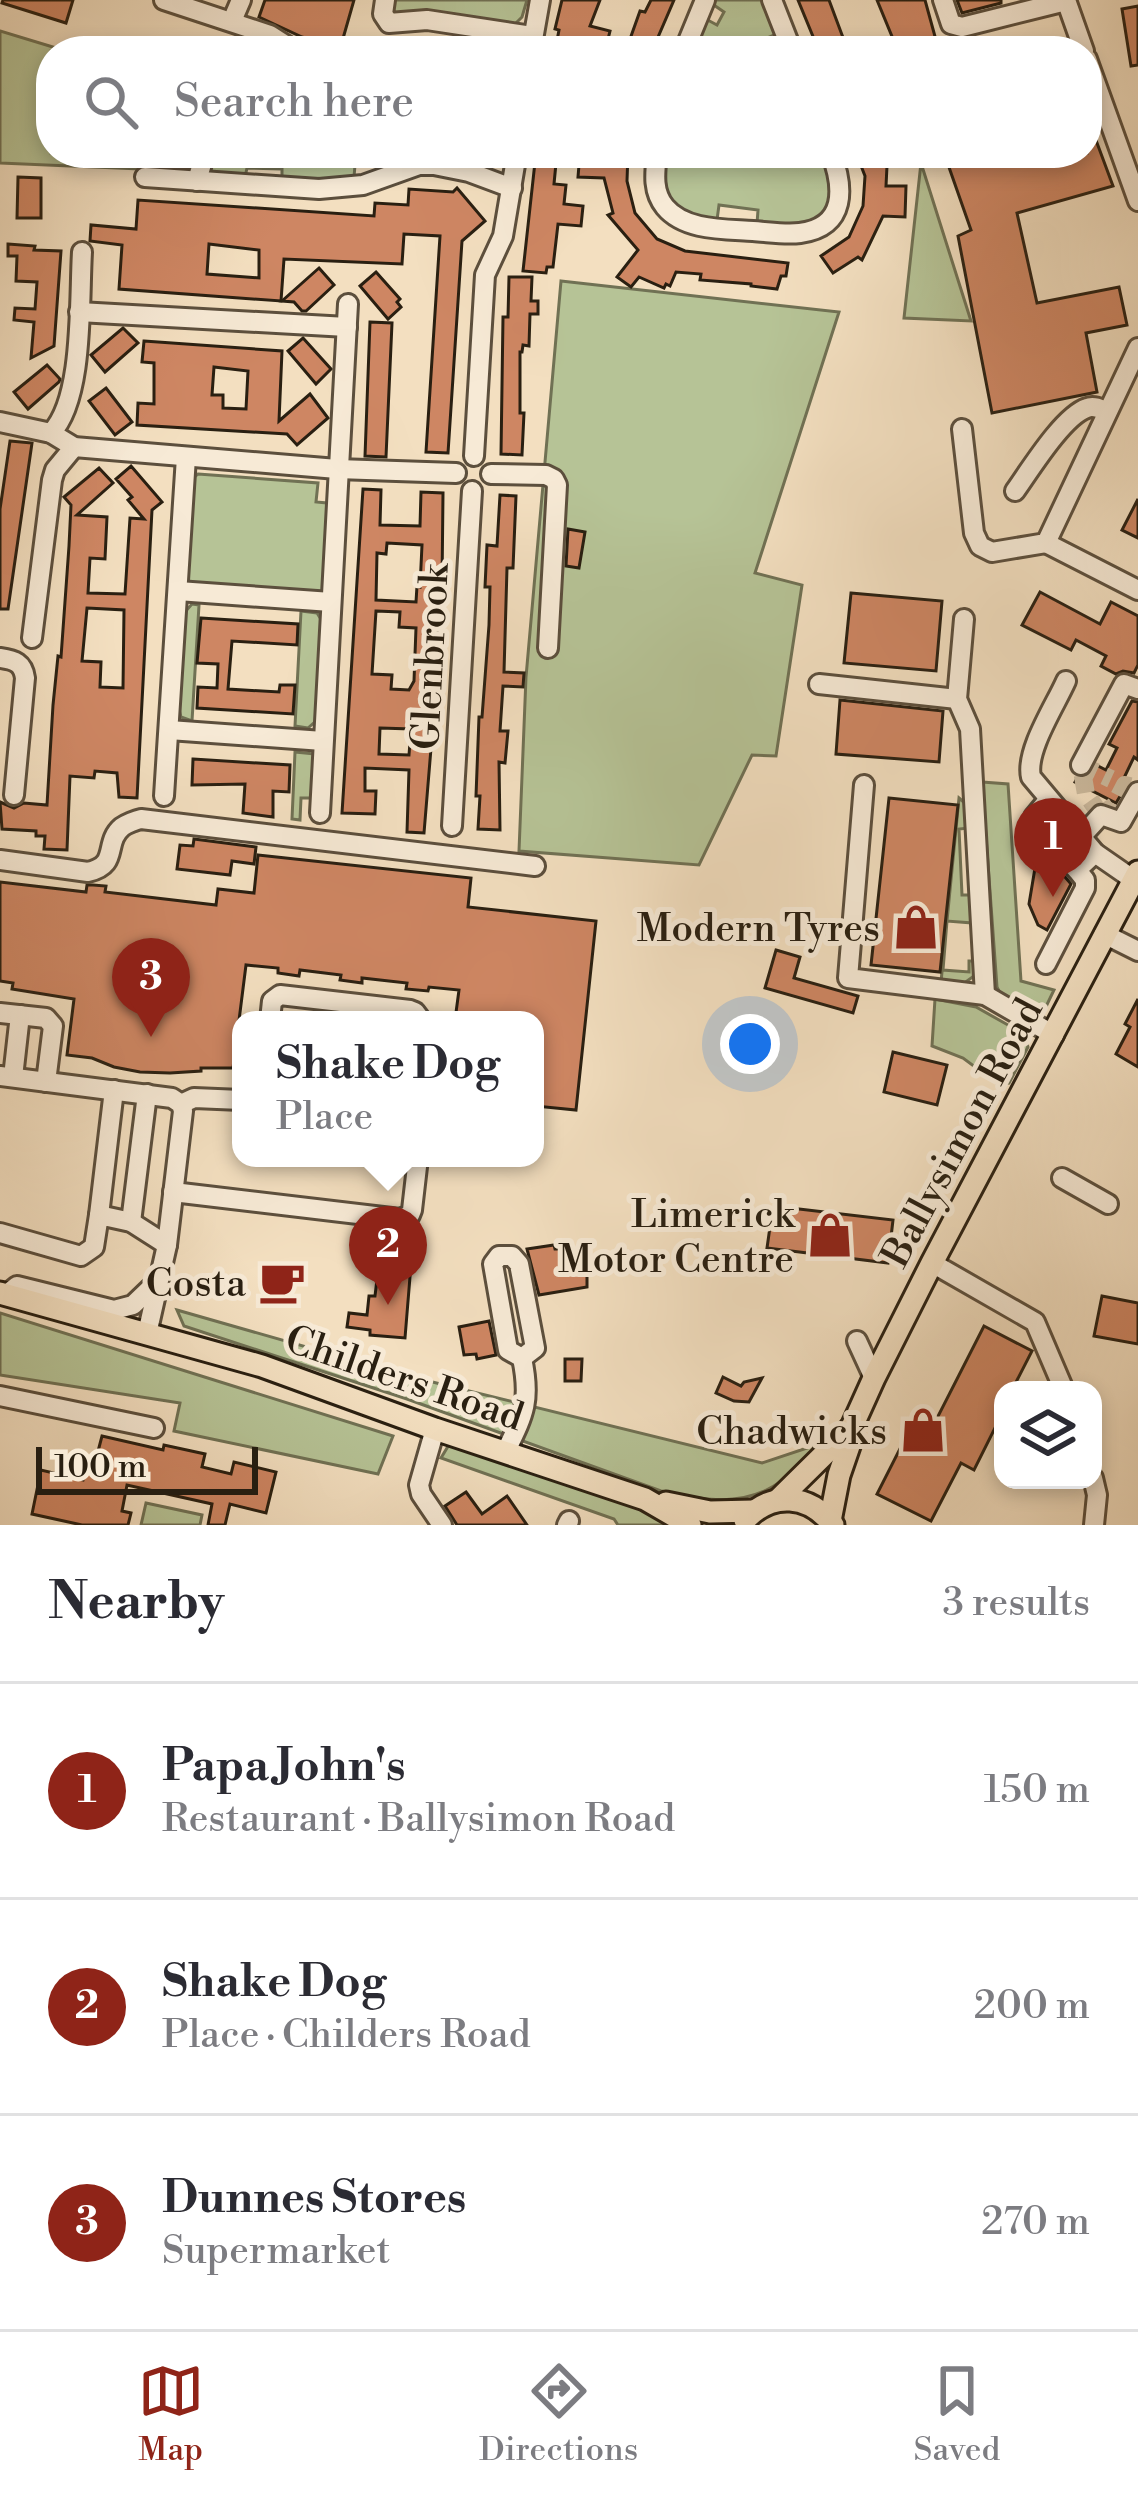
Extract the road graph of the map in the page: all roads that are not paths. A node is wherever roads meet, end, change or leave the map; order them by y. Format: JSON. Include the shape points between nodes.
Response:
{"nodes":[{"id":1,"x":164,"y":0,"type":"edge"},
{"id":2,"x":385,"y":0,"type":"edge"},
{"id":3,"x":540,"y":0,"type":"edge"},
{"id":4,"x":705,"y":0,"type":"edge"},
{"id":5,"x":772,"y":0,"type":"edge"},
{"id":6,"x":943,"y":0,"type":"edge"},
{"id":7,"x":1066,"y":0,"type":"edge"},
{"id":8,"x":272,"y":36,"type":"edge"},
{"id":9,"x":496,"y":36,"type":"edge"},
{"id":10,"x":533,"y":36,"type":"edge"},
{"id":11,"x":690,"y":36,"type":"edge"},
{"id":12,"x":785,"y":36,"type":"edge"},
{"id":13,"x":1079,"y":36,"type":"edge"},
{"id":14,"x":1102,"y":100,"type":"edge"},
{"id":15,"x":201,"y":168,"type":"edge"},
{"id":16,"x":411,"y":168,"type":"edge"},
{"id":17,"x":446,"y":168,"type":"edge"},
{"id":18,"x":515,"y":168,"type":"edge"},
{"id":19,"x":656,"y":168,"type":"edge"},
{"id":20,"x":836,"y":168,"type":"edge"},
{"id":21,"x":145,"y":176,"type":"dead end"},
{"id":22,"x":197,"y":182,"type":"junction"},
{"id":23,"x":512,"y":188,"type":"junction"},
{"id":24,"x":1138,"y":201,"type":"edge"},
{"id":25,"x":82,"y":252,"type":"dead end"},
{"id":26,"x":348,"y":304,"type":"dead end"},
{"id":27,"x":79,"y":312,"type":"junction"},
{"id":28,"x":347,"y":327,"type":"junction"},
{"id":29,"x":1138,"y":348,"type":"edge"},
{"id":30,"x":1107,"y":412,"type":"junction"},
{"id":31,"x":0,"y":422,"type":"edge"},
{"id":32,"x":962,"y":429,"type":"dead end"},
{"id":33,"x":52,"y":434,"type":"junction"},
{"id":34,"x":74,"y":447,"type":"junction"},
{"id":35,"x":474,"y":456,"type":"junction"},
{"id":36,"x":186,"y":457,"type":"junction"},
{"id":37,"x":337,"y":470,"type":"junction"},
{"id":38,"x":456,"y":473,"type":"junction"},
{"id":39,"x":491,"y":474,"type":"junction"},
{"id":40,"x":472,"y":491,"type":"junction"},
{"id":41,"x":1015,"y":491,"type":"dead end"},
{"id":42,"x":1046,"y":543,"type":"junction"},
{"id":43,"x":1138,"y":590,"type":"edge"},
{"id":44,"x":178,"y":591,"type":"junction"},
{"id":45,"x":331,"y":602,"type":"junction"},
{"id":46,"x":964,"y":619,"type":"dead end"},
{"id":47,"x":32,"y":638,"type":"dead end"},
{"id":48,"x":548,"y":648,"type":"dead end"},
{"id":49,"x":0,"y":658,"type":"edge"},
{"id":50,"x":1066,"y":681,"type":"dead end"},
{"id":51,"x":819,"y":684,"type":"dead end"},
{"id":52,"x":1138,"y":689,"type":"edge"},
{"id":53,"x":957,"y":698,"type":"junction"},
{"id":54,"x":169,"y":730,"type":"junction"},
{"id":55,"x":323,"y":741,"type":"junction"},
{"id":56,"x":1081,"y":765,"type":"dead end"},
{"id":57,"x":865,"y":785,"type":"dead end"},
{"id":58,"x":1138,"y":792,"type":"edge"},
{"id":59,"x":14,"y":795,"type":"dead end"},
{"id":60,"x":164,"y":796,"type":"dead end"},
{"id":61,"x":1048,"y":800,"type":"junction"},
{"id":62,"x":320,"y":813,"type":"dead end"},
{"id":63,"x":452,"y":826,"type":"dead end"},
{"id":64,"x":1081,"y":837,"type":"junction"},
{"id":65,"x":1095,"y":853,"type":"junction"},
{"id":66,"x":0,"y":860,"type":"edge"},
{"id":67,"x":536,"y":866,"type":"dead end"},
{"id":68,"x":1078,"y":870,"type":"junction"},
{"id":69,"x":1136,"y":876,"type":"edge"},
{"id":70,"x":1105,"y":934,"type":"junction"},
{"id":71,"x":1138,"y":951,"type":"edge"},
{"id":72,"x":1046,"y":964,"type":"dead end"},
{"id":73,"x":985,"y":995,"type":"junction"},
{"id":74,"x":271,"y":1011,"type":"edge"},
{"id":75,"x":412,"y":1011,"type":"edge"},
{"id":76,"x":10,"y":1014,"type":"edge"},
{"id":77,"x":1054,"y":1035,"type":"junction"},
{"id":78,"x":6,"y":1076,"type":"edge"},
{"id":79,"x":46,"y":1082,"type":"junction"},
{"id":80,"x":114,"y":1090,"type":"junction"},
{"id":81,"x":147,"y":1094,"type":"junction"},
{"id":82,"x":232,"y":1100,"type":"edge"},
{"id":83,"x":181,"y":1104,"type":"junction"},
{"id":84,"x":417,"y":1167,"type":"edge"},
{"id":85,"x":1063,"y":1178,"type":"dead end"},
{"id":86,"x":173,"y":1192,"type":"junction"},
{"id":87,"x":1108,"y":1204,"type":"dead end"},
{"id":88,"x":99,"y":1215,"type":"junction"},
{"id":89,"x":131,"y":1222,"type":"junction"},
{"id":90,"x":0,"y":1233,"type":"edge"},
{"id":91,"x":167,"y":1245,"type":"junction"},
{"id":92,"x":932,"y":1263,"type":"junction"},
{"id":93,"x":161,"y":1277,"type":"junction"},
{"id":94,"x":3,"y":1294,"type":"edge"},
{"id":95,"x":147,"y":1334,"type":"junction"},
{"id":96,"x":857,"y":1340,"type":"dead end"},
{"id":97,"x":522,"y":1358,"type":"junction"},
{"id":98,"x":874,"y":1378,"type":"junction"},
{"id":99,"x":1060,"y":1381,"type":"edge"},
{"id":100,"x":0,"y":1396,"type":"edge"},
{"id":101,"x":154,"y":1428,"type":"dead end"},
{"id":102,"x":435,"y":1429,"type":"junction"},
{"id":103,"x":851,"y":1429,"type":"junction"},
{"id":104,"x":506,"y":1451,"type":"junction"},
{"id":105,"x":1096,"y":1489,"type":"edge"},
{"id":106,"x":645,"y":1499,"type":"junction"},
{"id":107,"x":778,"y":1500,"type":"junction"},
{"id":108,"x":748,"y":1518,"type":"edge"},
{"id":109,"x":831,"y":1523,"type":"edge"},
{"id":110,"x":442,"y":1525,"type":"edge"},
{"id":111,"x":690,"y":1525,"type":"edge"},
{"id":112,"x":1094,"y":1525,"type":"edge"}],
"edges":[{"from":1,"to":8,"type":"street"},
{"from":2,"to":9,"type":"street","via":[[388,23],[427,20]]},
{"from":3,"to":10,"type":"street"},
{"from":4,"to":11,"type":"street"},
{"from":5,"to":12,"type":"street"},
{"from":6,"to":7,"type":"street","via":[[951,24],[962,27]]},
{"from":7,"to":13,"type":"street"},
{"from":14,"to":24,"type":"street"},
{"from":15,"to":22,"type":"street"},
{"from":16,"to":22,"type":"street","via":[[334,188]]},
{"from":17,"to":23,"type":"street"},
{"from":18,"to":23,"type":"street"},
{"from":19,"to":20,"type":"street","via":[[659,198],[676,218],[798,234],[835,210]]},
{"from":21,"to":22,"type":"street"},
{"from":23,"to":35,"type":"street","via":[[485,275]]},
{"from":25,"to":27,"type":"street"},
{"from":26,"to":28,"type":"street"},
{"from":27,"to":28,"type":"street"},
{"from":27,"to":33,"type":"street","via":[[73,394]]},
{"from":28,"to":37,"type":"street"},
{"from":29,"to":30,"type":"street"},
{"from":30,"to":41,"type":"street","via":[[1087,408],[1059,430]]},
{"from":30,"to":42,"type":"street"},
{"from":31,"to":33,"type":"street"},
{"from":32,"to":42,"type":"street","via":[[980,546]]},
{"from":33,"to":34,"type":"street"},
{"from":34,"to":36,"type":"street"},
{"from":34,"to":47,"type":"street","via":[[52,479]]},
{"from":35,"to":38,"type":"street"},
{"from":35,"to":39,"type":"street"},
{"from":36,"to":37,"type":"street"},
{"from":36,"to":44,"type":"street"},
{"from":37,"to":38,"type":"street"},
{"from":37,"to":45,"type":"street"},
{"from":38,"to":40,"type":"street"},
{"from":39,"to":40,"type":"street"},
{"from":39,"to":48,"type":"street","via":[[546,475],[556,485]]},
{"from":40,"to":63,"type":"street","name":"Glenbrook"},
{"from":42,"to":43,"type":"street"},
{"from":44,"to":45,"type":"street"},
{"from":44,"to":54,"type":"street"},
{"from":45,"to":55,"type":"street"},
{"from":46,"to":53,"type":"street"},
{"from":49,"to":59,"type":"street","via":[[18,662],[25,678]]},
{"from":50,"to":61,"type":"street","via":[[1029,763]]},
{"from":51,"to":53,"type":"street"},
{"from":52,"to":56,"type":"street","via":[[1124,684]]},
{"from":53,"to":73,"type":"street","via":[[970,729]]},
{"from":54,"to":55,"type":"street"},
{"from":54,"to":60,"type":"street"},
{"from":55,"to":62,"type":"street"},
{"from":57,"to":73,"type":"street","via":[[848,978]]},
{"from":58,"to":64,"type":"street","via":[[1121,822],[1101,814]]},
{"from":61,"to":64,"type":"street"},
{"from":61,"to":68,"type":"street","via":[[1035,828]]},
{"from":64,"to":65,"type":"street"},
{"from":65,"to":68,"type":"street"},
{"from":65,"to":69,"type":"street"},
{"from":66,"to":67,"type":"street","via":[[98,870],[121,827],[141,819]]},
{"from":68,"to":72,"type":"street","via":[[1085,888]]},
{"from":69,"to":70,"type":"main road","name":"Ballysimon Road"},
{"from":70,"to":71,"type":"street"},
{"from":70,"to":77,"type":"main road","name":"Ballysimon Road"},
{"from":73,"to":77,"type":"street"},
{"from":74,"to":75,"type":"street","via":[[280,995]]},
{"from":76,"to":78,"type":"street"},
{"from":76,"to":79,"type":"street","via":[[53,1026]]},
{"from":77,"to":92,"type":"main road","name":"Ballysimon Road"},
{"from":78,"to":79,"type":"street"},
{"from":79,"to":80,"type":"street"},
{"from":80,"to":81,"type":"street"},
{"from":80,"to":88,"type":"street"},
{"from":81,"to":83,"type":"street"},
{"from":81,"to":89,"type":"street"},
{"from":82,"to":83,"type":"street"},
{"from":83,"to":86,"type":"street"},
{"from":84,"to":86,"type":"street","via":[[412,1210],[400,1219]]},
{"from":85,"to":87,"type":"street"},
{"from":86,"to":91,"type":"street"},
{"from":88,"to":89,"type":"street"},
{"from":88,"to":90,"type":"street","via":[[94,1247],[81,1256]]},
{"from":89,"to":91,"type":"street"},
{"from":91,"to":93,"type":"street"},
{"from":92,"to":98,"type":"main road","name":"Ballysimon Road"},
{"from":92,"to":99,"type":"street","via":[[1036,1322]]},
{"from":93,"to":94,"type":"street","via":[[133,1305],[114,1310],[17,1286]]},
{"from":93,"to":95,"type":"street"},
{"from":94,"to":95,"type":"main road","name":"Childers Road"},
{"from":95,"to":102,"type":"main road","name":"Childers Road"},
{"from":96,"to":98,"type":"street"},
{"from":97,"to":97,"type":"street","via":[[508,1350],[493,1264],[500,1256],[518,1264],[535,1348]]},
{"from":97,"to":104,"type":"street","via":[[525,1412]]},
{"from":98,"to":103,"type":"main road","name":"Ballysimon Road"},
{"from":100,"to":101,"type":"street"},
{"from":102,"to":104,"type":"main road","name":"Childers Road"},
{"from":102,"to":110,"type":"street","via":[[419,1485]]},
{"from":103,"to":107,"type":"main road","name":"Ballysimon Road"},
{"from":103,"to":109,"type":"main road","name":"Ballysimon Road"},
{"from":104,"to":106,"type":"main road","name":"Childers Road"},
{"from":105,"to":112,"type":"street"},
{"from":106,"to":108,"type":"main road","name":"Childers Road"},
{"from":106,"to":111,"type":"main road","name":"Childers Road"},
{"from":107,"to":108,"type":"main road","name":"Ballysimon Road"},
{"from":107,"to":109,"type":"main road","via":[[801,1501]]}]}
